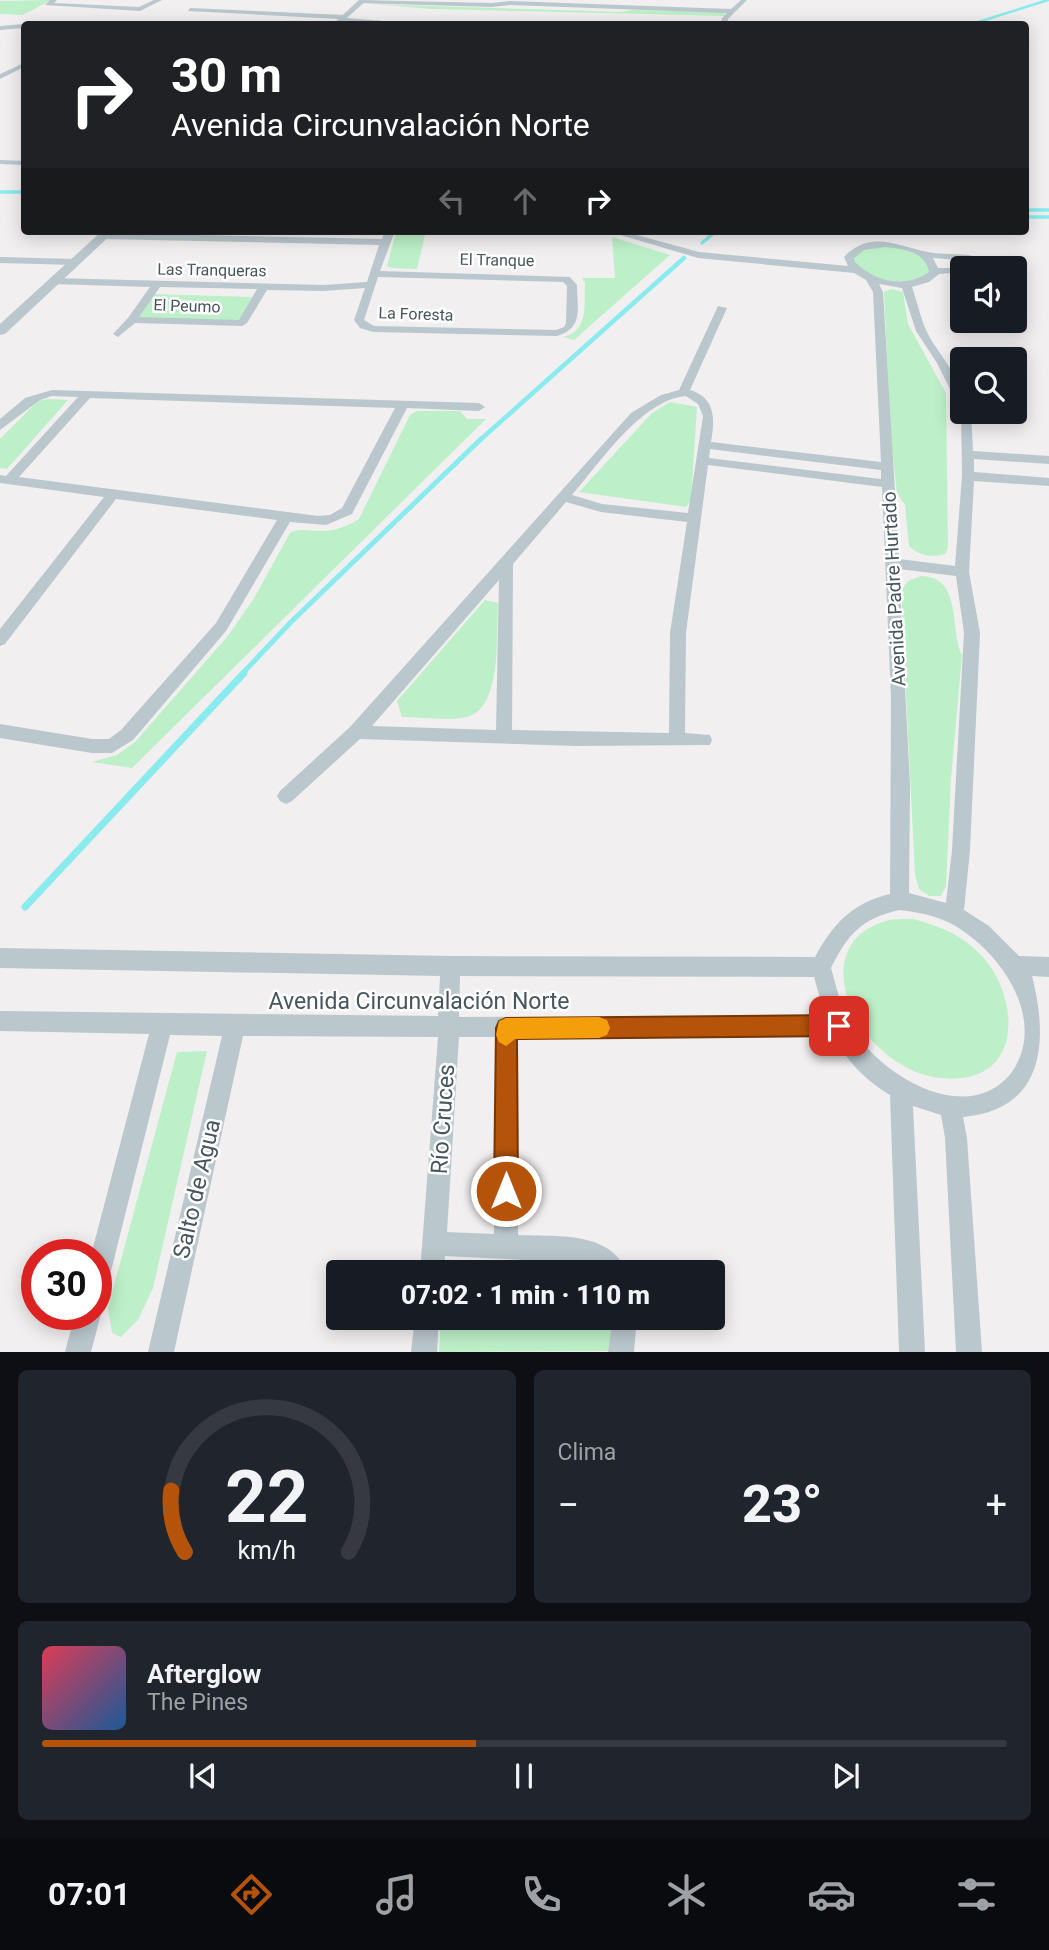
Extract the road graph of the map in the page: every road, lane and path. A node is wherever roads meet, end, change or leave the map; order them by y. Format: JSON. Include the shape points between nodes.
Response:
{"nodes":[{"id":1,"x":159,"y":0,"type":"edge"},
{"id":2,"x":744,"y":0,"type":"edge"},
{"id":3,"x":362,"y":1,"type":"edge"},
{"id":4,"x":52,"y":3,"type":"edge"},
{"id":5,"x":224,"y":3,"type":"dead end"},
{"id":6,"x":236,"y":4,"type":"dead end"},
{"id":7,"x":190,"y":10,"type":"dead end"},
{"id":8,"x":212,"y":11,"type":"junction"},
{"id":9,"x":732,"y":11,"type":"junction"},
{"id":10,"x":263,"y":14,"type":"junction"},
{"id":11,"x":7,"y":20,"type":"dead end"},
{"id":12,"x":341,"y":20,"type":"edge"},
{"id":13,"x":380,"y":21,"type":"dead end"},
{"id":14,"x":724,"y":21,"type":"edge"},
{"id":15,"x":21,"y":27,"type":"edge"},
{"id":16,"x":1,"y":30,"type":"edge"},
{"id":17,"x":12,"y":35,"type":"dead end"},
{"id":18,"x":21,"y":66,"type":"edge"},
{"id":19,"x":0,"y":77,"type":"edge"},
{"id":20,"x":17,"y":79,"type":"dead end"},
{"id":21,"x":0,"y":165,"type":"edge"},
{"id":22,"x":21,"y":165,"type":"edge"},
{"id":23,"x":105,"y":235,"type":"edge"},
{"id":24,"x":232,"y":235,"type":"edge"},
{"id":25,"x":626,"y":235,"type":"edge"},
{"id":26,"x":655,"y":235,"type":"edge"},
{"id":27,"x":878,"y":235,"type":"edge"},
{"id":28,"x":900,"y":235,"type":"edge"},
{"id":29,"x":303,"y":236,"type":"edge"},
{"id":30,"x":387,"y":237,"type":"edge"},
{"id":31,"x":876,"y":244,"type":"junction"},
{"id":32,"x":899,"y":246,"type":"junction"},
{"id":33,"x":925,"y":255,"type":"junction"},
{"id":34,"x":849,"y":257,"type":"junction"},
{"id":35,"x":950,"y":257,"type":"edge"},
{"id":36,"x":0,"y":260,"type":"edge"},
{"id":37,"x":76,"y":262,"type":"junction"},
{"id":38,"x":855,"y":270,"type":"junction"},
{"id":39,"x":950,"y":270,"type":"edge"},
{"id":40,"x":0,"y":271,"type":"edge"},
{"id":41,"x":934,"y":271,"type":"junction"},
{"id":42,"x":64,"y":272,"type":"junction"},
{"id":43,"x":870,"y":278,"type":"junction"},
{"id":44,"x":372,"y":280,"type":"junction"},
{"id":45,"x":53,"y":281,"type":"junction"},
{"id":46,"x":158,"y":284,"type":"junction"},
{"id":47,"x":906,"y":284,"type":"junction"},
{"id":48,"x":263,"y":287,"type":"junction"},
{"id":49,"x":722,"y":308,"type":"dead end"},
{"id":50,"x":132,"y":320,"type":"junction"},
{"id":51,"x":242,"y":323,"type":"junction"},
{"id":52,"x":568,"y":329,"type":"joint"},
{"id":53,"x":0,"y":331,"type":"edge"},
{"id":54,"x":118,"y":334,"type":"dead end"},
{"id":55,"x":241,"y":338,"type":"dead end"},
{"id":56,"x":950,"y":377,"type":"edge"},
{"id":57,"x":684,"y":391,"type":"junction"},
{"id":58,"x":87,"y":394,"type":"junction"},
{"id":59,"x":403,"y":404,"type":"junction"},
{"id":60,"x":479,"y":407,"type":"dead end"},
{"id":61,"x":966,"y":424,"type":"edge"},
{"id":62,"x":0,"y":426,"type":"edge"},
{"id":63,"x":706,"y":445,"type":"junction"},
{"id":64,"x":967,"y":455,"type":"junction"},
{"id":65,"x":1049,"y":460,"type":"edge"},
{"id":66,"x":704,"y":461,"type":"junction"},
{"id":67,"x":886,"y":467,"type":"junction"},
{"id":68,"x":968,"y":476,"type":"junction"},
{"id":69,"x":4,"y":479,"type":"edge"},
{"id":70,"x":1049,"y":482,"type":"edge"},
{"id":71,"x":889,"y":484,"type":"junction"},
{"id":72,"x":113,"y":494,"type":"junction"},
{"id":73,"x":564,"y":497,"type":"junction"},
{"id":74,"x":286,"y":517,"type":"junction"},
{"id":75,"x":695,"y":518,"type":"junction"},
{"id":76,"x":891,"y":562,"type":"junction"},
{"id":77,"x":506,"y":564,"type":"junction"},
{"id":78,"x":962,"y":572,"type":"junction"},
{"id":79,"x":0,"y":640,"type":"edge"},
{"id":80,"x":0,"y":732,"type":"edge"},
{"id":81,"x":356,"y":732,"type":"junction"},
{"id":82,"x":504,"y":737,"type":"junction"},
{"id":83,"x":677,"y":740,"type":"junction"},
{"id":84,"x":704,"y":740,"type":"dead end"},
{"id":85,"x":286,"y":796,"type":"dead end"},
{"id":86,"x":899,"y":901,"type":"junction"},
{"id":87,"x":954,"y":914,"type":"junction"},
{"id":88,"x":0,"y":958,"type":"edge"},
{"id":89,"x":450,"y":966,"type":"junction"},
{"id":90,"x":1015,"y":966,"type":"junction"},
{"id":91,"x":821,"y":967,"type":"junction"},
{"id":92,"x":1049,"y":967,"type":"edge"},
{"id":93,"x":0,"y":1021,"type":"edge"},
{"id":94,"x":162,"y":1025,"type":"junction"},
{"id":95,"x":839,"y":1026,"type":"junction"},
{"id":96,"x":234,"y":1027,"type":"junction"},
{"id":97,"x":506,"y":1028,"type":"junction"},
{"id":98,"x":1043,"y":1028,"type":"edge"},
{"id":99,"x":449,"y":1029,"type":"junction"},
{"id":100,"x":901,"y":1090,"type":"junction"},
{"id":101,"x":950,"y":1106,"type":"junction"},
{"id":102,"x":107,"y":1239,"type":"edge"},
{"id":103,"x":434,"y":1243,"type":"junction"},
{"id":104,"x":506,"y":1247,"type":"junction"},
{"id":105,"x":433,"y":1260,"type":"edge"},
{"id":106,"x":602,"y":1260,"type":"edge"},
{"id":107,"x":84,"y":1330,"type":"edge"},
{"id":108,"x":427,"y":1330,"type":"edge"},
{"id":109,"x":624,"y":1330,"type":"edge"},
{"id":110,"x":78,"y":1352,"type":"edge"},
{"id":111,"x":161,"y":1352,"type":"edge"},
{"id":112,"x":424,"y":1352,"type":"edge"},
{"id":113,"x":621,"y":1352,"type":"edge"},
{"id":114,"x":912,"y":1352,"type":"edge"},
{"id":115,"x":969,"y":1352,"type":"edge"}],
"edges":[{"from":1,"to":4,"type":"street","via":[[140,11]]},
{"from":2,"to":9,"type":"street"},
{"from":3,"to":9,"type":"street","via":[[534,10]]},
{"from":3,"to":12,"type":"street"},
{"from":5,"to":8,"type":"street"},
{"from":6,"to":10,"type":"street","via":[[273,6]]},
{"from":7,"to":8,"type":"street"},
{"from":8,"to":10,"type":"street"},
{"from":9,"to":14,"type":"street"},
{"from":10,"to":12,"type":"street"},
{"from":11,"to":16,"type":"street"},
{"from":12,"to":13,"type":"street"},
{"from":15,"to":16,"type":"street"},
{"from":16,"to":17,"type":"street"},
{"from":18,"to":19,"type":"street"},
{"from":19,"to":20,"type":"street"},
{"from":21,"to":22,"type":"street"},
{"from":23,"to":37,"type":"street"},
{"from":24,"to":29,"type":"street"},
{"from":25,"to":38,"type":"street","via":[[698,255]]},
{"from":26,"to":34,"type":"street","via":[[755,254]]},
{"from":27,"to":31,"type":"street"},
{"from":28,"to":32,"type":"street"},
{"from":29,"to":30,"type":"street"},
{"from":30,"to":44,"type":"street","name":"La Foresta"},
{"from":31,"to":32,"type":"street"},
{"from":31,"to":34,"type":"street","via":[[861,247]]},
{"from":32,"to":33,"type":"street"},
{"from":33,"to":35,"type":"street"},
{"from":33,"to":41,"type":"street"},
{"from":34,"to":38,"type":"street"},
{"from":36,"to":37,"type":"street"},
{"from":37,"to":42,"type":"street"},
{"from":38,"to":43,"type":"street"},
{"from":39,"to":41,"type":"street"},
{"from":40,"to":42,"type":"street"},
{"from":41,"to":47,"type":"street","via":[[929,279]]},
{"from":42,"to":45,"type":"street"},
{"from":43,"to":47,"type":"street"},
{"from":43,"to":67,"type":"street","name":"Avenida Padre Hurtado","via":[[878,292]]},
{"from":44,"to":48,"type":"street","name":"Las Tranqueras","via":[[324,288]]},
{"from":44,"to":52,"type":"street","name":"El Tranque","via":[[566,279],[572,285]]},
{"from":44,"to":52,"type":"street","name":"La Foresta","via":[[359,320],[373,329],[557,333]]},
{"from":45,"to":46,"type":"street","name":"Las Tranqueras"},
{"from":45,"to":53,"type":"street"},
{"from":46,"to":48,"type":"street","name":"Las Tranqueras"},
{"from":46,"to":50,"type":"street","name":"El Peumo"},
{"from":47,"to":56,"type":"street","via":[[921,331]]},
{"from":48,"to":51,"type":"street","name":"El Peumo"},
{"from":49,"to":57,"type":"street"},
{"from":50,"to":51,"type":"street","name":"El Peumo"},
{"from":50,"to":54,"type":"street","name":"El Peumo"},
{"from":51,"to":55,"type":"street","name":"El Peumo"},
{"from":57,"to":63,"type":"street","via":[[706,407]]},
{"from":57,"to":73,"type":"street","via":[[668,395],[635,416]]},
{"from":58,"to":59,"type":"street"},
{"from":58,"to":62,"type":"street","via":[[37,395]]},
{"from":58,"to":69,"type":"street"},
{"from":59,"to":60,"type":"street"},
{"from":59,"to":74,"type":"street","via":[[347,512],[337,520],[323,522]]},
{"from":61,"to":64,"type":"street"},
{"from":63,"to":66,"type":"street"},
{"from":63,"to":67,"type":"street"},
{"from":64,"to":65,"type":"street"},
{"from":64,"to":68,"type":"street"},
{"from":66,"to":71,"type":"street"},
{"from":66,"to":75,"type":"street"},
{"from":67,"to":71,"type":"street","name":"Avenida Padre Hurtado"},
{"from":68,"to":70,"type":"street"},
{"from":68,"to":78,"type":"street"},
{"from":69,"to":72,"type":"street"},
{"from":71,"to":76,"type":"street","name":"Avenida Padre Hurtado"},
{"from":72,"to":74,"type":"street"},
{"from":72,"to":79,"type":"street"},
{"from":73,"to":75,"type":"street","via":[[601,508]]},
{"from":73,"to":77,"type":"street"},
{"from":74,"to":80,"type":"street","via":[[221,627],[127,735],[112,746],[93,746]]},
{"from":75,"to":83,"type":"street","via":[[678,633]]},
{"from":76,"to":78,"type":"street"},
{"from":76,"to":86,"type":"street","name":"Avenida Padre Hurtado","via":[[900,734]]},
{"from":77,"to":81,"type":"street"},
{"from":77,"to":82,"type":"street"},
{"from":78,"to":87,"type":"street","via":[[972,633]]},
{"from":81,"to":82,"type":"street"},
{"from":81,"to":85,"type":"street"},
{"from":82,"to":83,"type":"street"},
{"from":83,"to":84,"type":"street"},
{"from":86,"to":87,"type":"street","via":[[927,904]]},
{"from":86,"to":91,"type":"street","via":[[853,917],[838,933]]},
{"from":87,"to":90,"type":"street","via":[[986,934]]},
{"from":88,"to":89,"type":"street","name":"Avenida Circunvalación Norte"},
{"from":89,"to":91,"type":"street","name":"Avenida Circunvalación Norte"},
{"from":89,"to":99,"type":"street","name":"Río Cruces"},
{"from":90,"to":92,"type":"street"},
{"from":90,"to":98,"type":"street"},
{"from":91,"to":95,"type":"street"},
{"from":93,"to":94,"type":"street","name":"Avenida Circunvalación Norte"},
{"from":94,"to":96,"type":"street","name":"Avenida Circunvalación Norte"},
{"from":94,"to":102,"type":"street"},
{"from":95,"to":97,"type":"street","name":"Avenida Circunvalación Norte"},
{"from":95,"to":100,"type":"street","via":[[871,1068]]},
{"from":96,"to":99,"type":"street","name":"Avenida Circunvalación Norte"},
{"from":96,"to":111,"type":"street","name":"Salto de Agua"},
{"from":97,"to":99,"type":"street","name":"Avenida Circunvalación Norte"},
{"from":97,"to":104,"type":"street"},
{"from":98,"to":101,"type":"street","via":[[1032,1061],[1015,1087],[986,1103]]},
{"from":99,"to":103,"type":"street","name":"Río Cruces"},
{"from":100,"to":101,"type":"street"},
{"from":100,"to":114,"type":"street"},
{"from":101,"to":115,"type":"street","via":[[956,1138]]},
{"from":103,"to":104,"type":"street"},
{"from":103,"to":105,"type":"street","name":"Río Cruces"},
{"from":104,"to":106,"type":"street","via":[[588,1251]]},
{"from":107,"to":110,"type":"street"},
{"from":108,"to":112,"type":"street"},
{"from":109,"to":113,"type":"street"}]}
